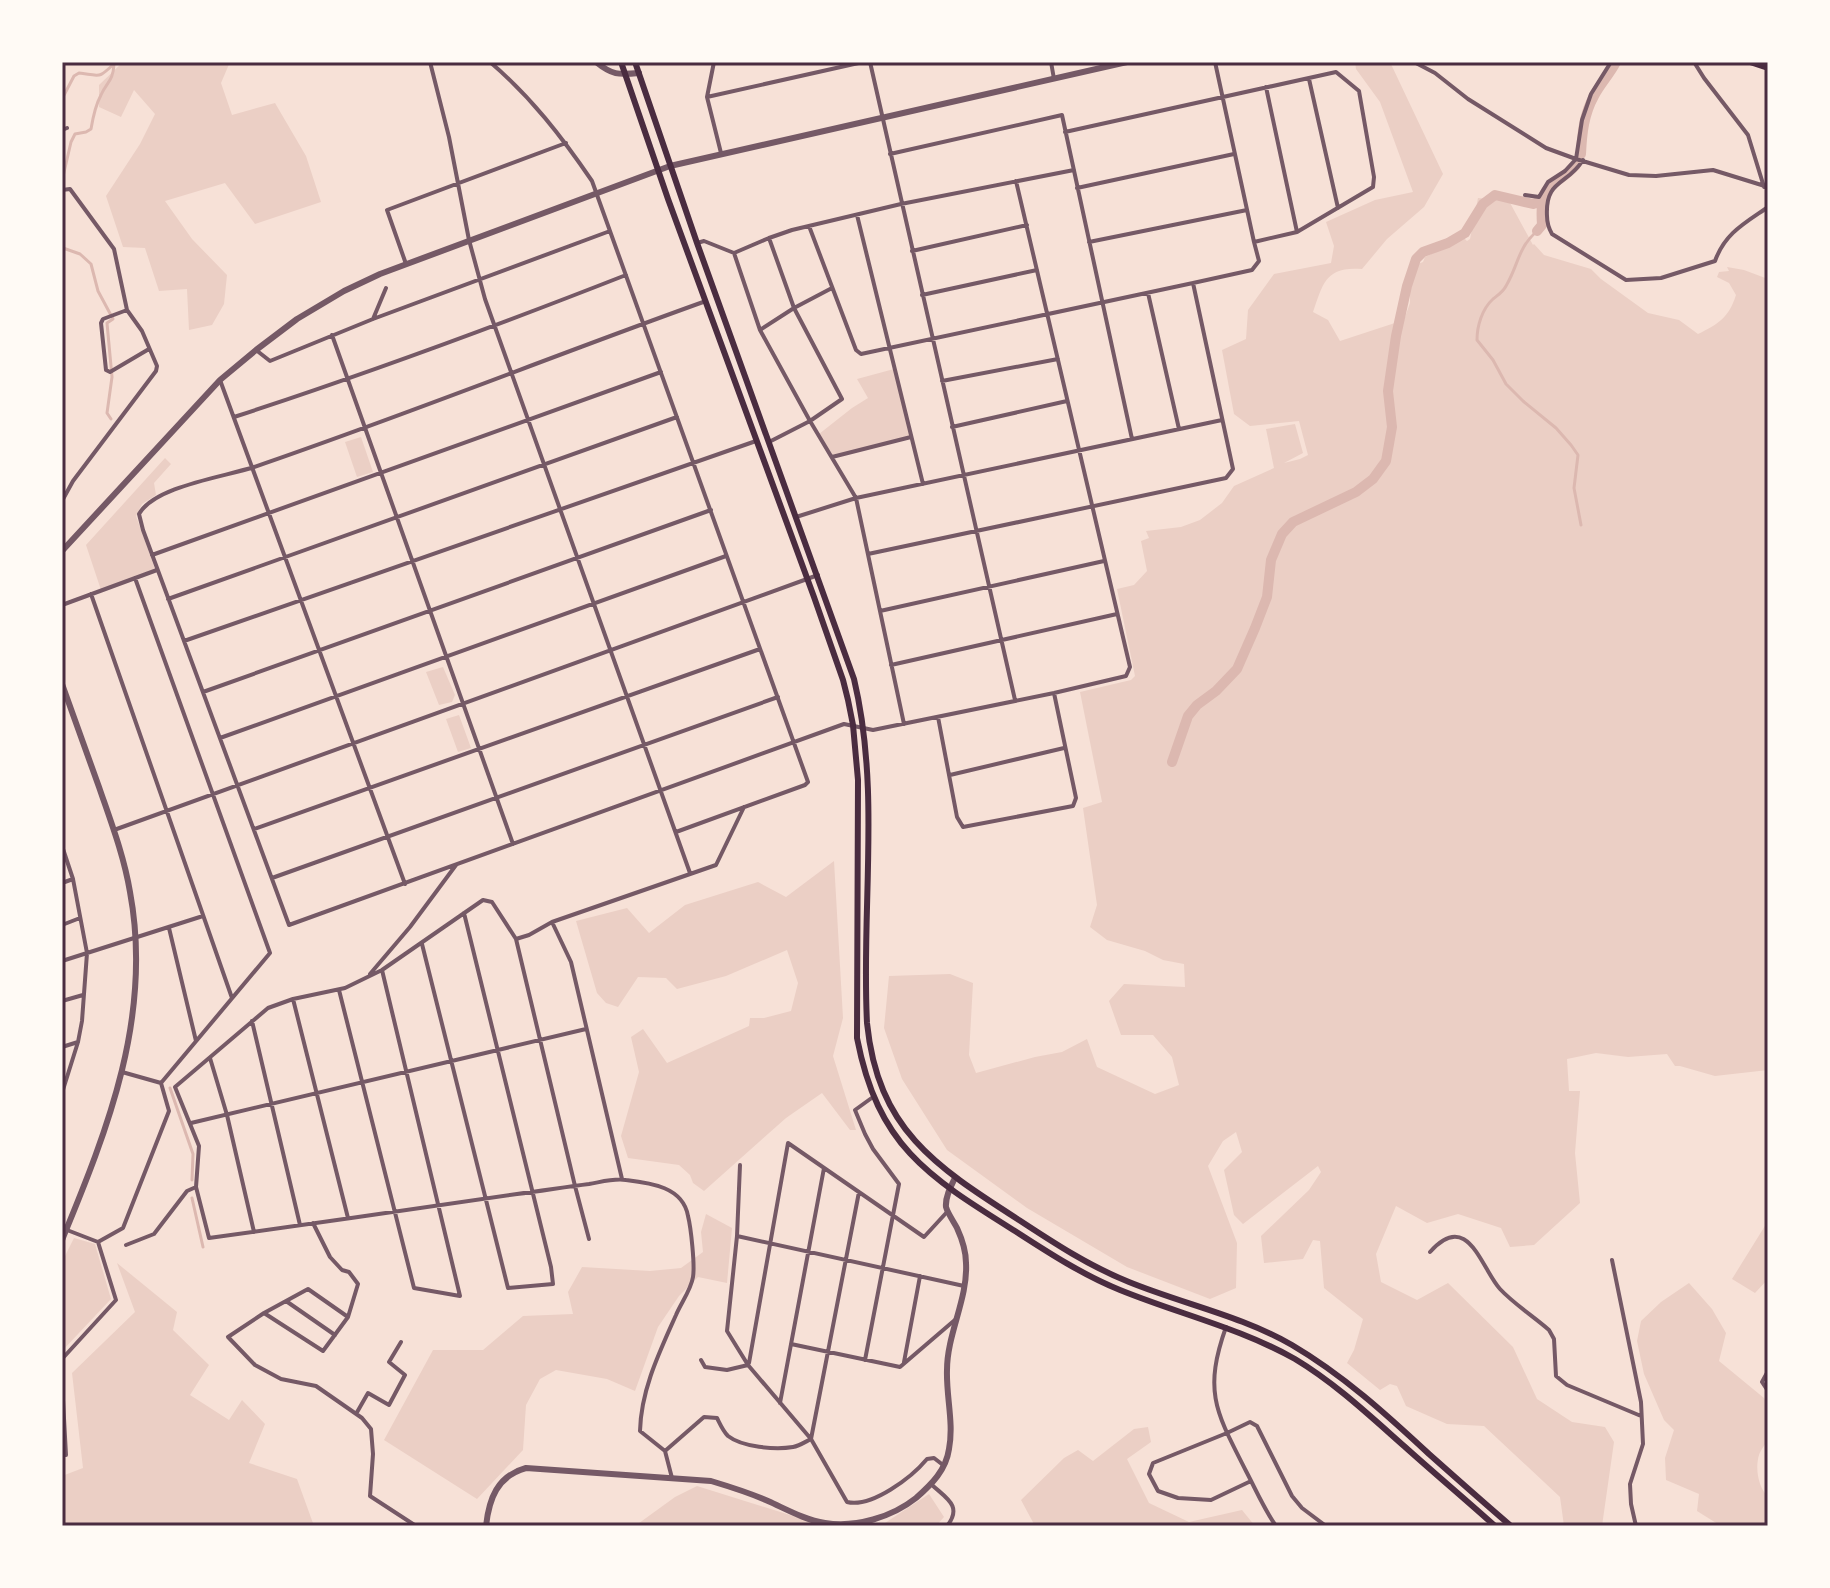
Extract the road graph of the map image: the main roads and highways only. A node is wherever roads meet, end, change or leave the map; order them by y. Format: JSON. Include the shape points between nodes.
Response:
{"nodes":[{"id":1,"x":621,"y":62,"type":"edge"},
{"id":2,"x":1750,"y":62,"type":"edge"},
{"id":3,"x":638,"y":63,"type":"edge"},
{"id":4,"x":1768,"y":68,"type":"edge"},
{"id":5,"x":1495,"y":1526,"type":"edge"},
{"id":6,"x":1511,"y":1526,"type":"edge"}],
"edges":[{"from":1,"to":5,"type":"main road","via":[[843,680],[857,770],[855,1017],[860,1058],[882,1116],[906,1150],[949,1190],[1063,1262],[1136,1297],[1226,1327],[1325,1379]]},
{"from":2,"to":4,"type":"main road"},
{"from":3,"to":6,"type":"main road","via":[[854,679],[869,783],[867,1014],[871,1051],[897,1118],[917,1145],[955,1178],[1091,1265],[1246,1323],[1337,1373]]}]}
